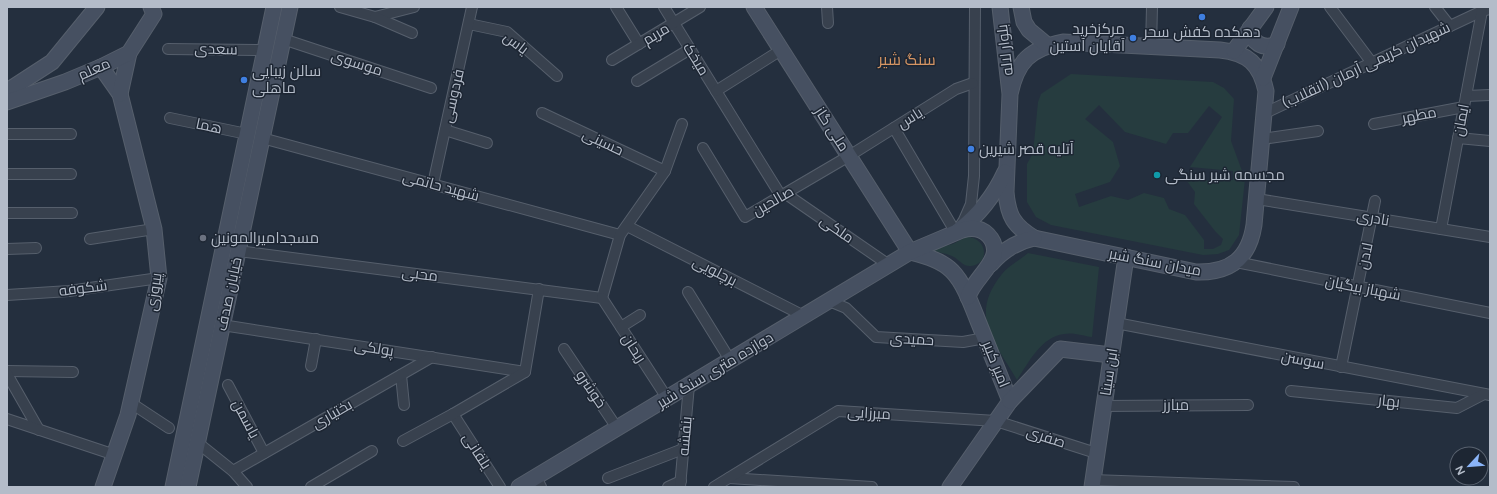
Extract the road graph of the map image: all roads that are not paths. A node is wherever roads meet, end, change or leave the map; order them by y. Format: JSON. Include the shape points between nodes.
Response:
{"nodes":[{"id":1,"x":97,"y":7,"type":"edge"},
{"id":2,"x":152,"y":7,"type":"edge"},
{"id":3,"x":274,"y":7,"type":"edge"},
{"id":4,"x":290,"y":7,"type":"edge"},
{"id":5,"x":340,"y":7,"type":"edge"},
{"id":6,"x":414,"y":7,"type":"edge"},
{"id":7,"x":472,"y":7,"type":"edge"},
{"id":8,"x":616,"y":7,"type":"edge"},
{"id":9,"x":664,"y":7,"type":"edge"},
{"id":10,"x":700,"y":7,"type":"edge"},
{"id":11,"x":754,"y":7,"type":"edge"},
{"id":12,"x":827,"y":7,"type":"edge"},
{"id":13,"x":975,"y":7,"type":"edge"},
{"id":14,"x":1000,"y":7,"type":"edge"},
{"id":15,"x":1004,"y":7,"type":"edge"},
{"id":16,"x":1021,"y":7,"type":"edge"},
{"id":17,"x":1152,"y":7,"type":"edge"},
{"id":18,"x":1266,"y":7,"type":"edge"},
{"id":19,"x":1292,"y":7,"type":"edge"},
{"id":20,"x":1330,"y":7,"type":"edge"},
{"id":21,"x":1435,"y":7,"type":"edge"},
{"id":22,"x":1486,"y":10,"type":"edge"},
{"id":23,"x":375,"y":17,"type":"junction"},
{"id":24,"x":1024,"y":22,"type":"junction"},
{"id":25,"x":674,"y":23,"type":"junction"},
{"id":26,"x":828,"y":23,"type":"dead end"},
{"id":27,"x":469,"y":24,"type":"junction"},
{"id":28,"x":1450,"y":26,"type":"junction"},
{"id":29,"x":1250,"y":28,"type":"junction"},
{"id":30,"x":412,"y":33,"type":"dead end"},
{"id":31,"x":283,"y":38,"type":"junction"},
{"id":32,"x":639,"y":44,"type":"junction"},
{"id":33,"x":1277,"y":44,"type":"junction"},
{"id":34,"x":1047,"y":45,"type":"junction"},
{"id":35,"x":1151,"y":47,"type":"junction"},
{"id":36,"x":168,"y":49,"type":"dead end"},
{"id":37,"x":690,"y":49,"type":"junction"},
{"id":38,"x":265,"y":50,"type":"junction"},
{"id":39,"x":781,"y":50,"type":"junction"},
{"id":40,"x":1234,"y":51,"type":"junction"},
{"id":41,"x":129,"y":53,"type":"junction"},
{"id":42,"x":612,"y":60,"type":"dead end"},
{"id":43,"x":1372,"y":63,"type":"junction"},
{"id":44,"x":100,"y":67,"type":"junction"},
{"id":45,"x":557,"y":76,"type":"dead end"},
{"id":46,"x":1263,"y":78,"type":"junction"},
{"id":47,"x":636,"y":81,"type":"dead end"},
{"id":48,"x":974,"y":83,"type":"junction"},
{"id":49,"x":432,"y":88,"type":"dead end"},
{"id":50,"x":7,"y":89,"type":"edge"},
{"id":51,"x":716,"y":91,"type":"junction"},
{"id":52,"x":120,"y":94,"type":"junction"},
{"id":53,"x":1010,"y":94,"type":"junction"},
{"id":54,"x":1490,"y":95,"type":"edge"},
{"id":55,"x":1465,"y":101,"type":"junction"},
{"id":56,"x":7,"y":102,"type":"edge"},
{"id":57,"x":542,"y":113,"type":"dead end"},
{"id":58,"x":1265,"y":113,"type":"junction"},
{"id":59,"x":170,"y":118,"type":"dead end"},
{"id":60,"x":682,"y":124,"type":"dead end"},
{"id":61,"x":1374,"y":124,"type":"dead end"},
{"id":62,"x":894,"y":128,"type":"junction"},
{"id":63,"x":445,"y":130,"type":"junction"},
{"id":64,"x":1318,"y":131,"type":"dead end"},
{"id":65,"x":7,"y":134,"type":"edge"},
{"id":66,"x":71,"y":134,"type":"dead end"},
{"id":67,"x":255,"y":136,"type":"junction"},
{"id":68,"x":1458,"y":138,"type":"junction"},
{"id":69,"x":1262,"y":139,"type":"junction"},
{"id":70,"x":1490,"y":141,"type":"edge"},
{"id":71,"x":487,"y":143,"type":"dead end"},
{"id":72,"x":703,"y":148,"type":"dead end"},
{"id":73,"x":849,"y":156,"type":"junction"},
{"id":74,"x":1007,"y":168,"type":"junction"},
{"id":75,"x":665,"y":172,"type":"junction"},
{"id":76,"x":7,"y":174,"type":"edge"},
{"id":77,"x":71,"y":174,"type":"dead end"},
{"id":78,"x":433,"y":184,"type":"junction"},
{"id":79,"x":783,"y":195,"type":"junction"},
{"id":80,"x":1257,"y":199,"type":"junction"},
{"id":81,"x":1375,"y":201,"type":"dead end"},
{"id":82,"x":7,"y":213,"type":"edge"},
{"id":83,"x":72,"y":213,"type":"dead end"},
{"id":84,"x":1372,"y":218,"type":"junction"},
{"id":85,"x":627,"y":226,"type":"junction"},
{"id":86,"x":154,"y":229,"type":"junction"},
{"id":87,"x":1441,"y":229,"type":"junction"},
{"id":88,"x":956,"y":233,"type":"junction"},
{"id":89,"x":620,"y":235,"type":"junction"},
{"id":90,"x":1490,"y":237,"type":"edge"},
{"id":91,"x":1034,"y":238,"type":"junction"},
{"id":92,"x":90,"y":239,"type":"dead end"},
{"id":93,"x":36,"y":248,"type":"dead end"},
{"id":94,"x":7,"y":249,"type":"edge"},
{"id":95,"x":238,"y":251,"type":"junction"},
{"id":96,"x":910,"y":252,"type":"junction"},
{"id":97,"x":1126,"y":257,"type":"junction"},
{"id":98,"x":1236,"y":262,"type":"junction"},
{"id":99,"x":991,"y":264,"type":"junction"},
{"id":100,"x":889,"y":265,"type":"junction"},
{"id":101,"x":159,"y":278,"type":"junction"},
{"id":102,"x":1358,"y":286,"type":"junction"},
{"id":103,"x":539,"y":289,"type":"junction"},
{"id":104,"x":688,"y":292,"type":"dead end"},
{"id":105,"x":7,"y":295,"type":"edge"},
{"id":106,"x":968,"y":297,"type":"junction"},
{"id":107,"x":602,"y":298,"type":"junction"},
{"id":108,"x":829,"y":301,"type":"junction"},
{"id":109,"x":1490,"y":313,"type":"edge"},
{"id":110,"x":640,"y":315,"type":"dead end"},
{"id":111,"x":804,"y":316,"type":"junction"},
{"id":112,"x":1116,"y":323,"type":"junction"},
{"id":113,"x":222,"y":325,"type":"junction"},
{"id":114,"x":621,"y":327,"type":"junction"},
{"id":115,"x":985,"y":338,"type":"junction"},
{"id":116,"x":316,"y":339,"type":"junction"},
{"id":117,"x":564,"y":349,"type":"dead end"},
{"id":118,"x":1111,"y":355,"type":"junction"},
{"id":119,"x":432,"y":357,"type":"junction"},
{"id":120,"x":730,"y":360,"type":"junction"},
{"id":121,"x":311,"y":366,"type":"dead end"},
{"id":122,"x":1341,"y":367,"type":"junction"},
{"id":123,"x":73,"y":372,"type":"dead end"},
{"id":124,"x":525,"y":372,"type":"junction"},
{"id":125,"x":7,"y":373,"type":"edge"},
{"id":126,"x":401,"y":375,"type":"junction"},
{"id":127,"x":228,"y":385,"type":"dead end"},
{"id":128,"x":689,"y":385,"type":"junction"},
{"id":129,"x":1291,"y":391,"type":"dead end"},
{"id":130,"x":1487,"y":394,"type":"edge"},
{"id":131,"x":667,"y":398,"type":"junction"},
{"id":132,"x":1010,"y":401,"type":"junction"},
{"id":133,"x":131,"y":403,"type":"junction"},
{"id":134,"x":404,"y":405,"type":"dead end"},
{"id":135,"x":1248,"y":405,"type":"dead end"},
{"id":136,"x":1103,"y":406,"type":"junction"},
{"id":137,"x":453,"y":414,"type":"junction"},
{"id":138,"x":7,"y":419,"type":"edge"},
{"id":139,"x":996,"y":421,"type":"junction"},
{"id":140,"x":169,"y":428,"type":"dead end"},
{"id":141,"x":617,"y":428,"type":"junction"},
{"id":142,"x":39,"y":430,"type":"junction"},
{"id":143,"x":403,"y":441,"type":"dead end"},
{"id":144,"x":198,"y":443,"type":"junction"},
{"id":145,"x":683,"y":449,"type":"junction"},
{"id":146,"x":372,"y":452,"type":"dead end"},
{"id":147,"x":1096,"y":452,"type":"junction"},
{"id":148,"x":264,"y":453,"type":"junction"},
{"id":149,"x":114,"y":455,"type":"junction"},
{"id":150,"x":233,"y":471,"type":"junction"},
{"id":151,"x":608,"y":478,"type":"dead end"},
{"id":152,"x":729,"y":478,"type":"junction"},
{"id":153,"x":538,"y":482,"type":"edge"},
{"id":154,"x":1092,"y":483,"type":"edge"},
{"id":155,"x":681,"y":484,"type":"edge"},
{"id":156,"x":1196,"y":485,"type":"edge"},
{"id":157,"x":1251,"y":486,"type":"edge"},
{"id":158,"x":103,"y":487,"type":"edge"},
{"id":159,"x":173,"y":487,"type":"edge"},
{"id":160,"x":188,"y":487,"type":"edge"},
{"id":161,"x":247,"y":487,"type":"edge"},
{"id":162,"x":311,"y":487,"type":"edge"},
{"id":163,"x":500,"y":487,"type":"edge"},
{"id":164,"x":519,"y":487,"type":"edge"},
{"id":165,"x":668,"y":487,"type":"edge"},
{"id":166,"x":714,"y":487,"type":"edge"},
{"id":167,"x":872,"y":487,"type":"edge"},
{"id":168,"x":950,"y":487,"type":"edge"},
{"id":169,"x":1294,"y":487,"type":"edge"}],
"edges":[{"from":1,"to":50,"type":"main road","name":"معلم","via":[[52,62]]},
{"from":2,"to":41,"type":"main road","name":"معلم","via":[[154,14]]},
{"from":3,"to":38,"type":"main road","name":"خیابان صدف"},
{"from":4,"to":31,"type":"main road","name":"خیابان صدف"},
{"from":5,"to":23,"type":"street"},
{"from":6,"to":23,"type":"street"},
{"from":7,"to":27,"type":"street","name":"فردوسی"},
{"from":8,"to":32,"type":"street"},
{"from":9,"to":25,"type":"street","name":"میخک"},
{"from":10,"to":25,"type":"street","name":"مریم"},
{"from":11,"to":39,"type":"main road","name":"ملی گاز"},
{"from":12,"to":26,"type":"street"},
{"from":13,"to":48,"type":"street"},
{"from":14,"to":53,"type":"main road","name":"بلوار لاله"},
{"from":15,"to":24,"type":"main road"},
{"from":16,"to":24,"type":"main road","name":"بلوار لاله"},
{"from":17,"to":35,"type":"street"},
{"from":18,"to":29,"type":"main road"},
{"from":19,"to":33,"type":"main road"},
{"from":20,"to":43,"type":"street"},
{"from":21,"to":28,"type":"street"},
{"from":22,"to":28,"type":"street","name":"شهیدان کریمی آرمان (انقلاب)"},
{"from":22,"to":55,"type":"street","name":"ایمان"},
{"from":23,"to":30,"type":"street"},
{"from":24,"to":34,"type":"main road","name":"بلوار لاله"},
{"from":25,"to":32,"type":"street","name":"مریم"},
{"from":25,"to":37,"type":"street","name":"میخک"},
{"from":27,"to":45,"type":"street","name":"یاس","via":[[507,32]]},
{"from":27,"to":63,"type":"street","name":"فردوسی"},
{"from":28,"to":43,"type":"street","name":"شهیدان کریمی آرمان (انقلاب)"},
{"from":29,"to":33,"type":"main road","via":[[1252,37],[1258,44],[1267,47]]},
{"from":29,"to":40,"type":"main road"},
{"from":31,"to":49,"type":"street","name":"موسوی"},
{"from":31,"to":67,"type":"main road","name":"خیابان صدف"},
{"from":32,"to":42,"type":"street","name":"مریم"},
{"from":33,"to":46,"type":"main road"},
{"from":34,"to":35,"type":"main road","name":"میدان سنگ شیر","via":[[1063,42]]},
{"from":34,"to":53,"type":"main road","name":"میدان سنگ شیر","via":[[1021,64]]},
{"from":35,"to":40,"type":"main road","name":"میدان سنگ شیر"},
{"from":36,"to":38,"type":"street","name":"سعدی"},
{"from":37,"to":47,"type":"street"},
{"from":37,"to":51,"type":"street","name":"میخک"},
{"from":38,"to":67,"type":"main road","name":"خیابان صدف"},
{"from":39,"to":51,"type":"street"},
{"from":39,"to":73,"type":"main road","name":"ملی گاز"},
{"from":40,"to":46,"type":"main road","name":"میدان سنگ شیر","via":[[1257,66]]},
{"from":41,"to":44,"type":"main road","name":"معلم"},
{"from":41,"to":52,"type":"main road"},
{"from":43,"to":58,"type":"street","name":"شهیدان کریمی آرمان (انقلاب)"},
{"from":44,"to":52,"type":"main road"},
{"from":44,"to":56,"type":"main road","name":"معلم"},
{"from":46,"to":58,"type":"main road","name":"میدان سنگ شیر","via":[[1266,91]]},
{"from":48,"to":62,"type":"street","name":"یاس","via":[[956,89]]},
{"from":48,"to":88,"type":"street","via":[[974,176],[970,204]]},
{"from":51,"to":79,"type":"street","name":"ملکی"},
{"from":52,"to":86,"type":"main road","name":"پیروزی"},
{"from":53,"to":74,"type":"main road","name":"میدان سنگ شیر"},
{"from":54,"to":55,"type":"street"},
{"from":55,"to":61,"type":"street","name":"مطهر"},
{"from":55,"to":68,"type":"street","name":"ایمان"},
{"from":57,"to":75,"type":"street","name":"حسینی"},
{"from":58,"to":69,"type":"main road","name":"میدان سنگ شیر"},
{"from":59,"to":67,"type":"street","name":"هما"},
{"from":60,"to":75,"type":"street"},
{"from":62,"to":73,"type":"street","name":"یاس"},
{"from":62,"to":88,"type":"street"},
{"from":63,"to":71,"type":"street"},
{"from":63,"to":78,"type":"street","name":"فردوسی"},
{"from":64,"to":69,"type":"street"},
{"from":65,"to":66,"type":"street"},
{"from":67,"to":78,"type":"street","name":"شهید حاتمی"},
{"from":67,"to":95,"type":"main road","name":"خیابان صدف"},
{"from":67,"to":159,"type":"main road","name":"خیابان صدف"},
{"from":68,"to":70,"type":"street"},
{"from":68,"to":87,"type":"street","name":"ایمان"},
{"from":69,"to":80,"type":"main road","name":"میدان سنگ شیر"},
{"from":72,"to":79,"type":"street","name":"صالحین","via":[[745,218]]},
{"from":73,"to":79,"type":"street","name":"صالحین"},
{"from":73,"to":96,"type":"main road","name":"ملی گاز"},
{"from":74,"to":88,"type":"main road","via":[[982,209]]},
{"from":74,"to":91,"type":"main road","name":"میدان سنگ شیر","via":[[1007,207],[1012,220],[1022,231]]},
{"from":75,"to":85,"type":"street"},
{"from":76,"to":77,"type":"street"},
{"from":78,"to":89,"type":"street","name":"شهید حاتمی"},
{"from":79,"to":100,"type":"street","name":"ملکی"},
{"from":80,"to":84,"type":"street","name":"نادری"},
{"from":80,"to":98,"type":"main road","name":"میدان سنگ شیر","via":[[1252,238],[1246,251]]},
{"from":81,"to":84,"type":"street","name":"لادن"},
{"from":82,"to":83,"type":"street"},
{"from":84,"to":87,"type":"street","name":"نادری"},
{"from":84,"to":102,"type":"street","name":"لادن"},
{"from":85,"to":89,"type":"street"},
{"from":85,"to":111,"type":"street","name":"برچلویی"},
{"from":86,"to":92,"type":"street"},
{"from":86,"to":101,"type":"main road","name":"پیروزی"},
{"from":87,"to":90,"type":"street","name":"نادری"},
{"from":88,"to":96,"type":"main road","name":"دوازده متری سنگ شیر"},
{"from":88,"to":99,"type":"main road","via":[[970,228],[989,236],[994,250]]},
{"from":89,"to":107,"type":"street"},
{"from":91,"to":97,"type":"main road","name":"میدان سنگ شیر"},
{"from":91,"to":99,"type":"main road","via":[[1013,245]]},
{"from":93,"to":94,"type":"street"},
{"from":95,"to":103,"type":"street","name":"محبی"},
{"from":95,"to":113,"type":"main road","name":"خیابان صدف"},
{"from":96,"to":100,"type":"main road","name":"دوازده متری سنگ شیر"},
{"from":96,"to":106,"type":"main road","name":"امیر کبیر","via":[[934,259],[952,271]]},
{"from":97,"to":98,"type":"main road","name":"میدان سنگ شیر","via":[[1203,272],[1224,269]]},
{"from":97,"to":112,"type":"main road","name":"ابن سینا"},
{"from":98,"to":102,"type":"street","name":"شهباز بیگیان"},
{"from":99,"to":106,"type":"main road","via":[[976,281]]},
{"from":100,"to":108,"type":"main road","name":"دوازده متری سنگ شیر"},
{"from":101,"to":105,"type":"street","name":"شکوفه","via":[[69,291]]},
{"from":101,"to":133,"type":"main road","name":"پیروزی"},
{"from":102,"to":109,"type":"street","name":"شهباز بیگیان"},
{"from":102,"to":122,"type":"street","name":"لادن"},
{"from":103,"to":107,"type":"street","name":"محبی"},
{"from":103,"to":124,"type":"street"},
{"from":104,"to":120,"type":"street"},
{"from":106,"to":115,"type":"main road","name":"امیر کبیر"},
{"from":107,"to":114,"type":"street","name":"ریحان"},
{"from":108,"to":111,"type":"main road","name":"دوازده متری سنگ شیر"},
{"from":108,"to":115,"type":"street","name":"حمیدی","via":[[846,308],[876,337],[963,342]]},
{"from":110,"to":114,"type":"street"},
{"from":111,"to":120,"type":"main road","name":"دوازده متری سنگ شیر"},
{"from":112,"to":118,"type":"main road","name":"ابن سینا"},
{"from":112,"to":122,"type":"street","name":"سوسن"},
{"from":113,"to":116,"type":"street","name":"پولکی"},
{"from":113,"to":144,"type":"main road","name":"خیابان صدف"},
{"from":114,"to":131,"type":"street","name":"ریحان"},
{"from":115,"to":132,"type":"main road","name":"امیر کبیر"},
{"from":116,"to":119,"type":"street","name":"پولکی"},
{"from":116,"to":121,"type":"street"},
{"from":117,"to":141,"type":"street","name":"خوشرو"},
{"from":118,"to":132,"type":"main road","via":[[1060,349]]},
{"from":118,"to":136,"type":"main road","name":"ابن سینا"},
{"from":119,"to":124,"type":"street","name":"پولکی"},
{"from":119,"to":126,"type":"street","name":"بختیاری"},
{"from":120,"to":128,"type":"main road","name":"دوازده متری سنگ شیر"},
{"from":122,"to":130,"type":"street","name":"سوسن"},
{"from":123,"to":125,"type":"street"},
{"from":124,"to":137,"type":"street"},
{"from":125,"to":142,"type":"street"},
{"from":126,"to":134,"type":"street"},
{"from":126,"to":148,"type":"street","name":"بختیاری"},
{"from":127,"to":148,"type":"street","name":"یاسمن"},
{"from":128,"to":131,"type":"main road","name":"دوازده متری سنگ شیر"},
{"from":128,"to":145,"type":"street","name":"بنفشه"},
{"from":129,"to":130,"type":"street","name":"بهار","via":[[1457,408]]},
{"from":131,"to":141,"type":"main road","name":"دوازده متری سنگ شیر"},
{"from":132,"to":139,"type":"main road","name":"امیر کبیر"},
{"from":133,"to":140,"type":"street"},
{"from":133,"to":149,"type":"main road","name":"پیروزی"},
{"from":135,"to":136,"type":"street","name":"مبارز"},
{"from":136,"to":147,"type":"main road","name":"ابن سینا"},
{"from":137,"to":143,"type":"street"},
{"from":137,"to":163,"type":"street","name":"یلفانی"},
{"from":138,"to":142,"type":"street"},
{"from":139,"to":147,"type":"street","name":"صفری"},
{"from":139,"to":152,"type":"street","name":"میرزایی","via":[[838,411]]},
{"from":139,"to":168,"type":"main road","name":"امیر کبیر"},
{"from":141,"to":153,"type":"main road","name":"دوازده متری سنگ شیر"},
{"from":142,"to":149,"type":"street"},
{"from":144,"to":150,"type":"street"},
{"from":144,"to":160,"type":"main road","name":"خیابان صدف"},
{"from":145,"to":151,"type":"street"},
{"from":145,"to":155,"type":"street","name":"بنفشه"},
{"from":146,"to":162,"type":"street"},
{"from":147,"to":154,"type":"main road","name":"ابن سینا"},
{"from":148,"to":150,"type":"street","name":"بختیاری"},
{"from":149,"to":158,"type":"main road","name":"پیروزی"},
{"from":150,"to":161,"type":"street"},
{"from":152,"to":166,"type":"street","name":"میرزایی"},
{"from":152,"to":167,"type":"street"},
{"from":153,"to":164,"type":"main road","name":"دوازده متری سنگ شیر"},
{"from":154,"to":156,"type":"street"},
{"from":155,"to":165,"type":"street"},
{"from":156,"to":157,"type":"street"},
{"from":157,"to":169,"type":"street"}]}
